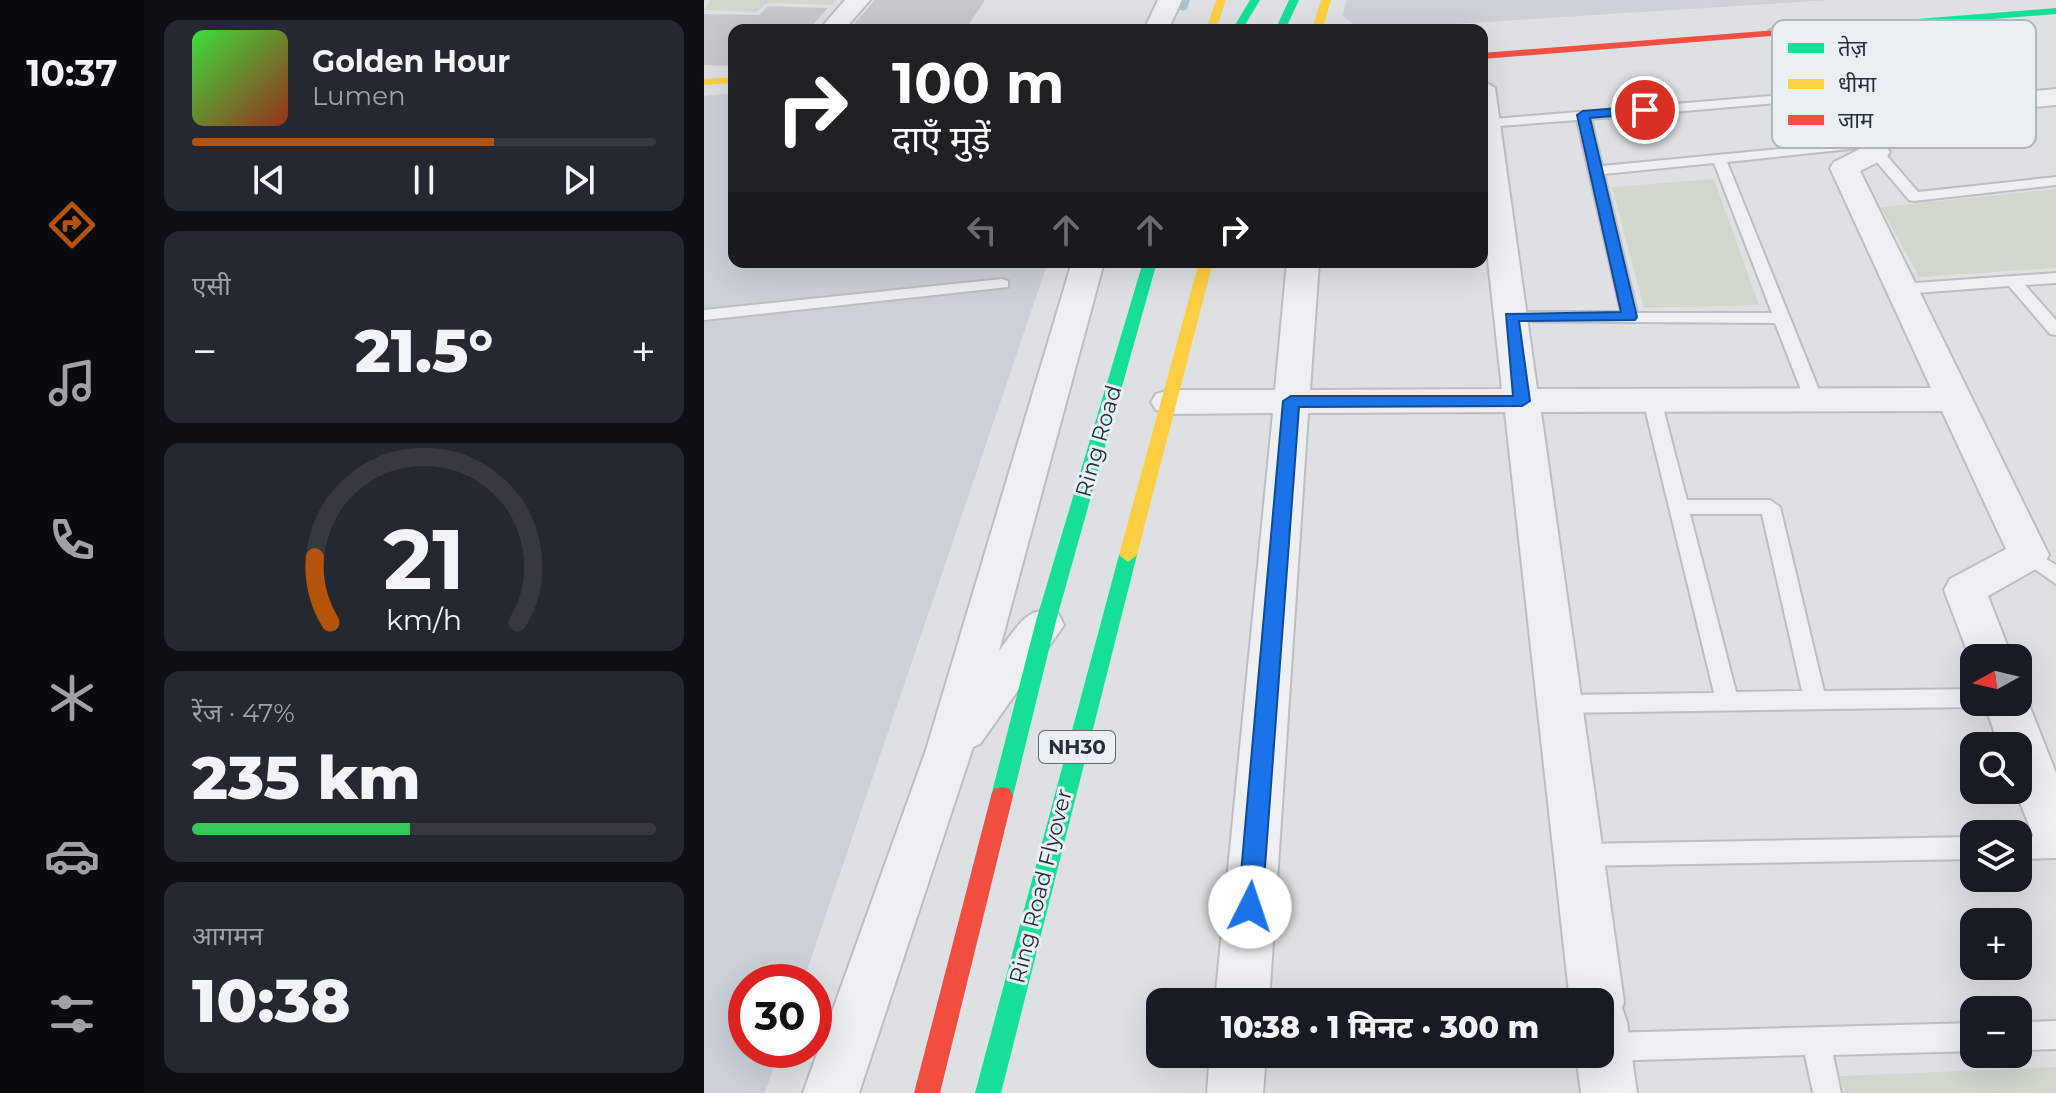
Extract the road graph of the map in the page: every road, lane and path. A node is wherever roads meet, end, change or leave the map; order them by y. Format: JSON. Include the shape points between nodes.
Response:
{"nodes":[{"id":1,"x":858,"y":0,"type":"edge"},
{"id":2,"x":1170,"y":0,"type":"edge"},
{"id":3,"x":1221,"y":0,"type":"edge"},
{"id":4,"x":1255,"y":0,"type":"edge"},
{"id":5,"x":1294,"y":0,"type":"edge"},
{"id":6,"x":1326,"y":0,"type":"edge"},
{"id":7,"x":2056,"y":11,"type":"edge"},
{"id":8,"x":1932,"y":20,"type":"edge"},
{"id":9,"x":836,"y":24,"type":"edge"},
{"id":10,"x":1159,"y":24,"type":"edge"},
{"id":11,"x":1213,"y":24,"type":"edge"},
{"id":12,"x":1241,"y":24,"type":"edge"},
{"id":13,"x":1283,"y":24,"type":"edge"},
{"id":14,"x":1319,"y":24,"type":"edge"},
{"id":15,"x":1772,"y":32,"type":"edge"},
{"id":16,"x":1488,"y":55,"type":"edge"},
{"id":17,"x":728,"y":80,"type":"edge"},
{"id":18,"x":704,"y":82,"type":"edge"},
{"id":19,"x":2056,"y":97,"type":"edge"},
{"id":20,"x":2036,"y":98,"type":"edge"},
{"id":21,"x":1488,"y":106,"type":"edge"},
{"id":22,"x":1772,"y":108,"type":"edge"},
{"id":23,"x":1583,"y":115,"type":"junction"},
{"id":24,"x":1488,"y":137,"type":"edge"},
{"id":25,"x":1872,"y":148,"type":"junction"},
{"id":26,"x":1719,"y":158,"type":"junction"},
{"id":27,"x":1596,"y":171,"type":"junction"},
{"id":28,"x":2056,"y":181,"type":"edge"},
{"id":29,"x":1086,"y":268,"type":"edge"},
{"id":30,"x":1148,"y":268,"type":"edge"},
{"id":31,"x":1204,"y":268,"type":"edge"},
{"id":32,"x":1302,"y":268,"type":"edge"},
{"id":33,"x":2056,"y":278,"type":"edge"},
{"id":34,"x":2013,"y":281,"type":"junction"},
{"id":35,"x":1002,"y":284,"type":"dead end"},
{"id":36,"x":1902,"y":289,"type":"junction"},
{"id":37,"x":704,"y":315,"type":"edge"},
{"id":38,"x":1511,"y":317,"type":"junction"},
{"id":39,"x":1630,"y":317,"type":"junction"},
{"id":40,"x":1782,"y":318,"type":"junction"},
{"id":41,"x":2056,"y":330,"type":"edge"},
{"id":42,"x":1955,"y":399,"type":"junction"},
{"id":43,"x":1652,"y":400,"type":"junction"},
{"id":44,"x":1814,"y":400,"type":"junction"},
{"id":45,"x":1291,"y":401,"type":"junction"},
{"id":46,"x":1522,"y":401,"type":"junction"},
{"id":47,"x":1169,"y":402,"type":"junction"},
{"id":48,"x":1678,"y":507,"type":"junction"},
{"id":49,"x":2029,"y":555,"type":"junction"},
{"id":50,"x":2056,"y":576,"type":"edge"},
{"id":51,"x":1046,"y":621,"type":"junction"},
{"id":52,"x":1985,"y":644,"type":"edge"},
{"id":53,"x":1960,"y":698,"type":"edge"},
{"id":54,"x":1815,"y":701,"type":"junction"},
{"id":55,"x":1727,"y":702,"type":"junction"},
{"id":56,"x":1560,"y":704,"type":"junction"},
{"id":57,"x":2011,"y":716,"type":"edge"},
{"id":58,"x":949,"y":750,"type":"junction"},
{"id":59,"x":2056,"y":835,"type":"edge"},
{"id":60,"x":2056,"y":847,"type":"edge"},
{"id":61,"x":1960,"y":848,"type":"edge"},
{"id":62,"x":2032,"y":848,"type":"edge"},
{"id":63,"x":1579,"y":855,"type":"junction"},
{"id":64,"x":1243,"y":988,"type":"edge"},
{"id":65,"x":1595,"y":988,"type":"edge"},
{"id":66,"x":2056,"y":1035,"type":"edge"},
{"id":67,"x":2032,"y":1036,"type":"edge"},
{"id":68,"x":1960,"y":1037,"type":"edge"},
{"id":69,"x":1614,"y":1041,"type":"edge"},
{"id":70,"x":1816,"y":1042,"type":"junction"},
{"id":71,"x":1237,"y":1068,"type":"edge"},
{"id":72,"x":831,"y":1093,"type":"edge"},
{"id":73,"x":927,"y":1093,"type":"edge"},
{"id":74,"x":988,"y":1093,"type":"edge"},
{"id":75,"x":1235,"y":1093,"type":"edge"},
{"id":76,"x":1827,"y":1093,"type":"edge"}],
"edges":[{"from":1,"to":9,"type":"street"},
{"from":2,"to":10,"type":"street"},
{"from":3,"to":11,"type":"main road"},
{"from":4,"to":12,"type":"main road"},
{"from":5,"to":13,"type":"main road"},
{"from":6,"to":14,"type":"main road"},
{"from":7,"to":8,"type":"main road"},
{"from":15,"to":16,"type":"main road"},
{"from":17,"to":18,"type":"main road"},
{"from":19,"to":20,"type":"street"},
{"from":21,"to":23,"type":"lane"},
{"from":22,"to":23,"type":"lane"},
{"from":23,"to":27,"type":"lane"},
{"from":24,"to":38,"type":"street"},
{"from":25,"to":26,"type":"lane"},
{"from":25,"to":28,"type":"lane","via":[[1914,197]]},
{"from":25,"to":36,"type":"street","via":[[1844,168]]},
{"from":26,"to":27,"type":"lane"},
{"from":26,"to":40,"type":"lane"},
{"from":27,"to":39,"type":"lane"},
{"from":29,"to":58,"type":"street"},
{"from":30,"to":51,"type":"main road","name":"Ring Road","number":"NH30"},
{"from":31,"to":47,"type":"main road","number":"NH30"},
{"from":32,"to":45,"type":"street"},
{"from":33,"to":34,"type":"lane"},
{"from":34,"to":36,"type":"lane"},
{"from":34,"to":41,"type":"lane"},
{"from":35,"to":37,"type":"lane"},
{"from":36,"to":42,"type":"street"},
{"from":38,"to":39,"type":"lane"},
{"from":38,"to":46,"type":"street"},
{"from":39,"to":40,"type":"lane"},
{"from":40,"to":44,"type":"lane"},
{"from":42,"to":44,"type":"street"},
{"from":42,"to":49,"type":"street"},
{"from":43,"to":44,"type":"street"},
{"from":43,"to":46,"type":"street"},
{"from":43,"to":48,"type":"lane"},
{"from":45,"to":46,"type":"street"},
{"from":45,"to":47,"type":"street"},
{"from":45,"to":64,"type":"street"},
{"from":46,"to":56,"type":"street"},
{"from":47,"to":74,"type":"main road","name":"Ring Road Flyover","number":"NH30"},
{"from":48,"to":54,"type":"lane","via":[[1770,507]]},
{"from":48,"to":55,"type":"lane"},
{"from":49,"to":50,"type":"lane"},
{"from":49,"to":52,"type":"street","via":[[1965,590]]},
{"from":51,"to":58,"type":"street"},
{"from":51,"to":73,"type":"main road","number":"NH30"},
{"from":53,"to":54,"type":"lane"},
{"from":54,"to":55,"type":"lane"},
{"from":55,"to":56,"type":"lane"},
{"from":56,"to":63,"type":"street"},
{"from":57,"to":59,"type":"street"},
{"from":58,"to":72,"type":"street"},
{"from":60,"to":62,"type":"lane"},
{"from":61,"to":63,"type":"lane"},
{"from":63,"to":65,"type":"street"},
{"from":66,"to":67,"type":"lane"},
{"from":68,"to":70,"type":"lane"},
{"from":69,"to":70,"type":"lane"},
{"from":70,"to":76,"type":"lane"},
{"from":71,"to":75,"type":"street"}]}
